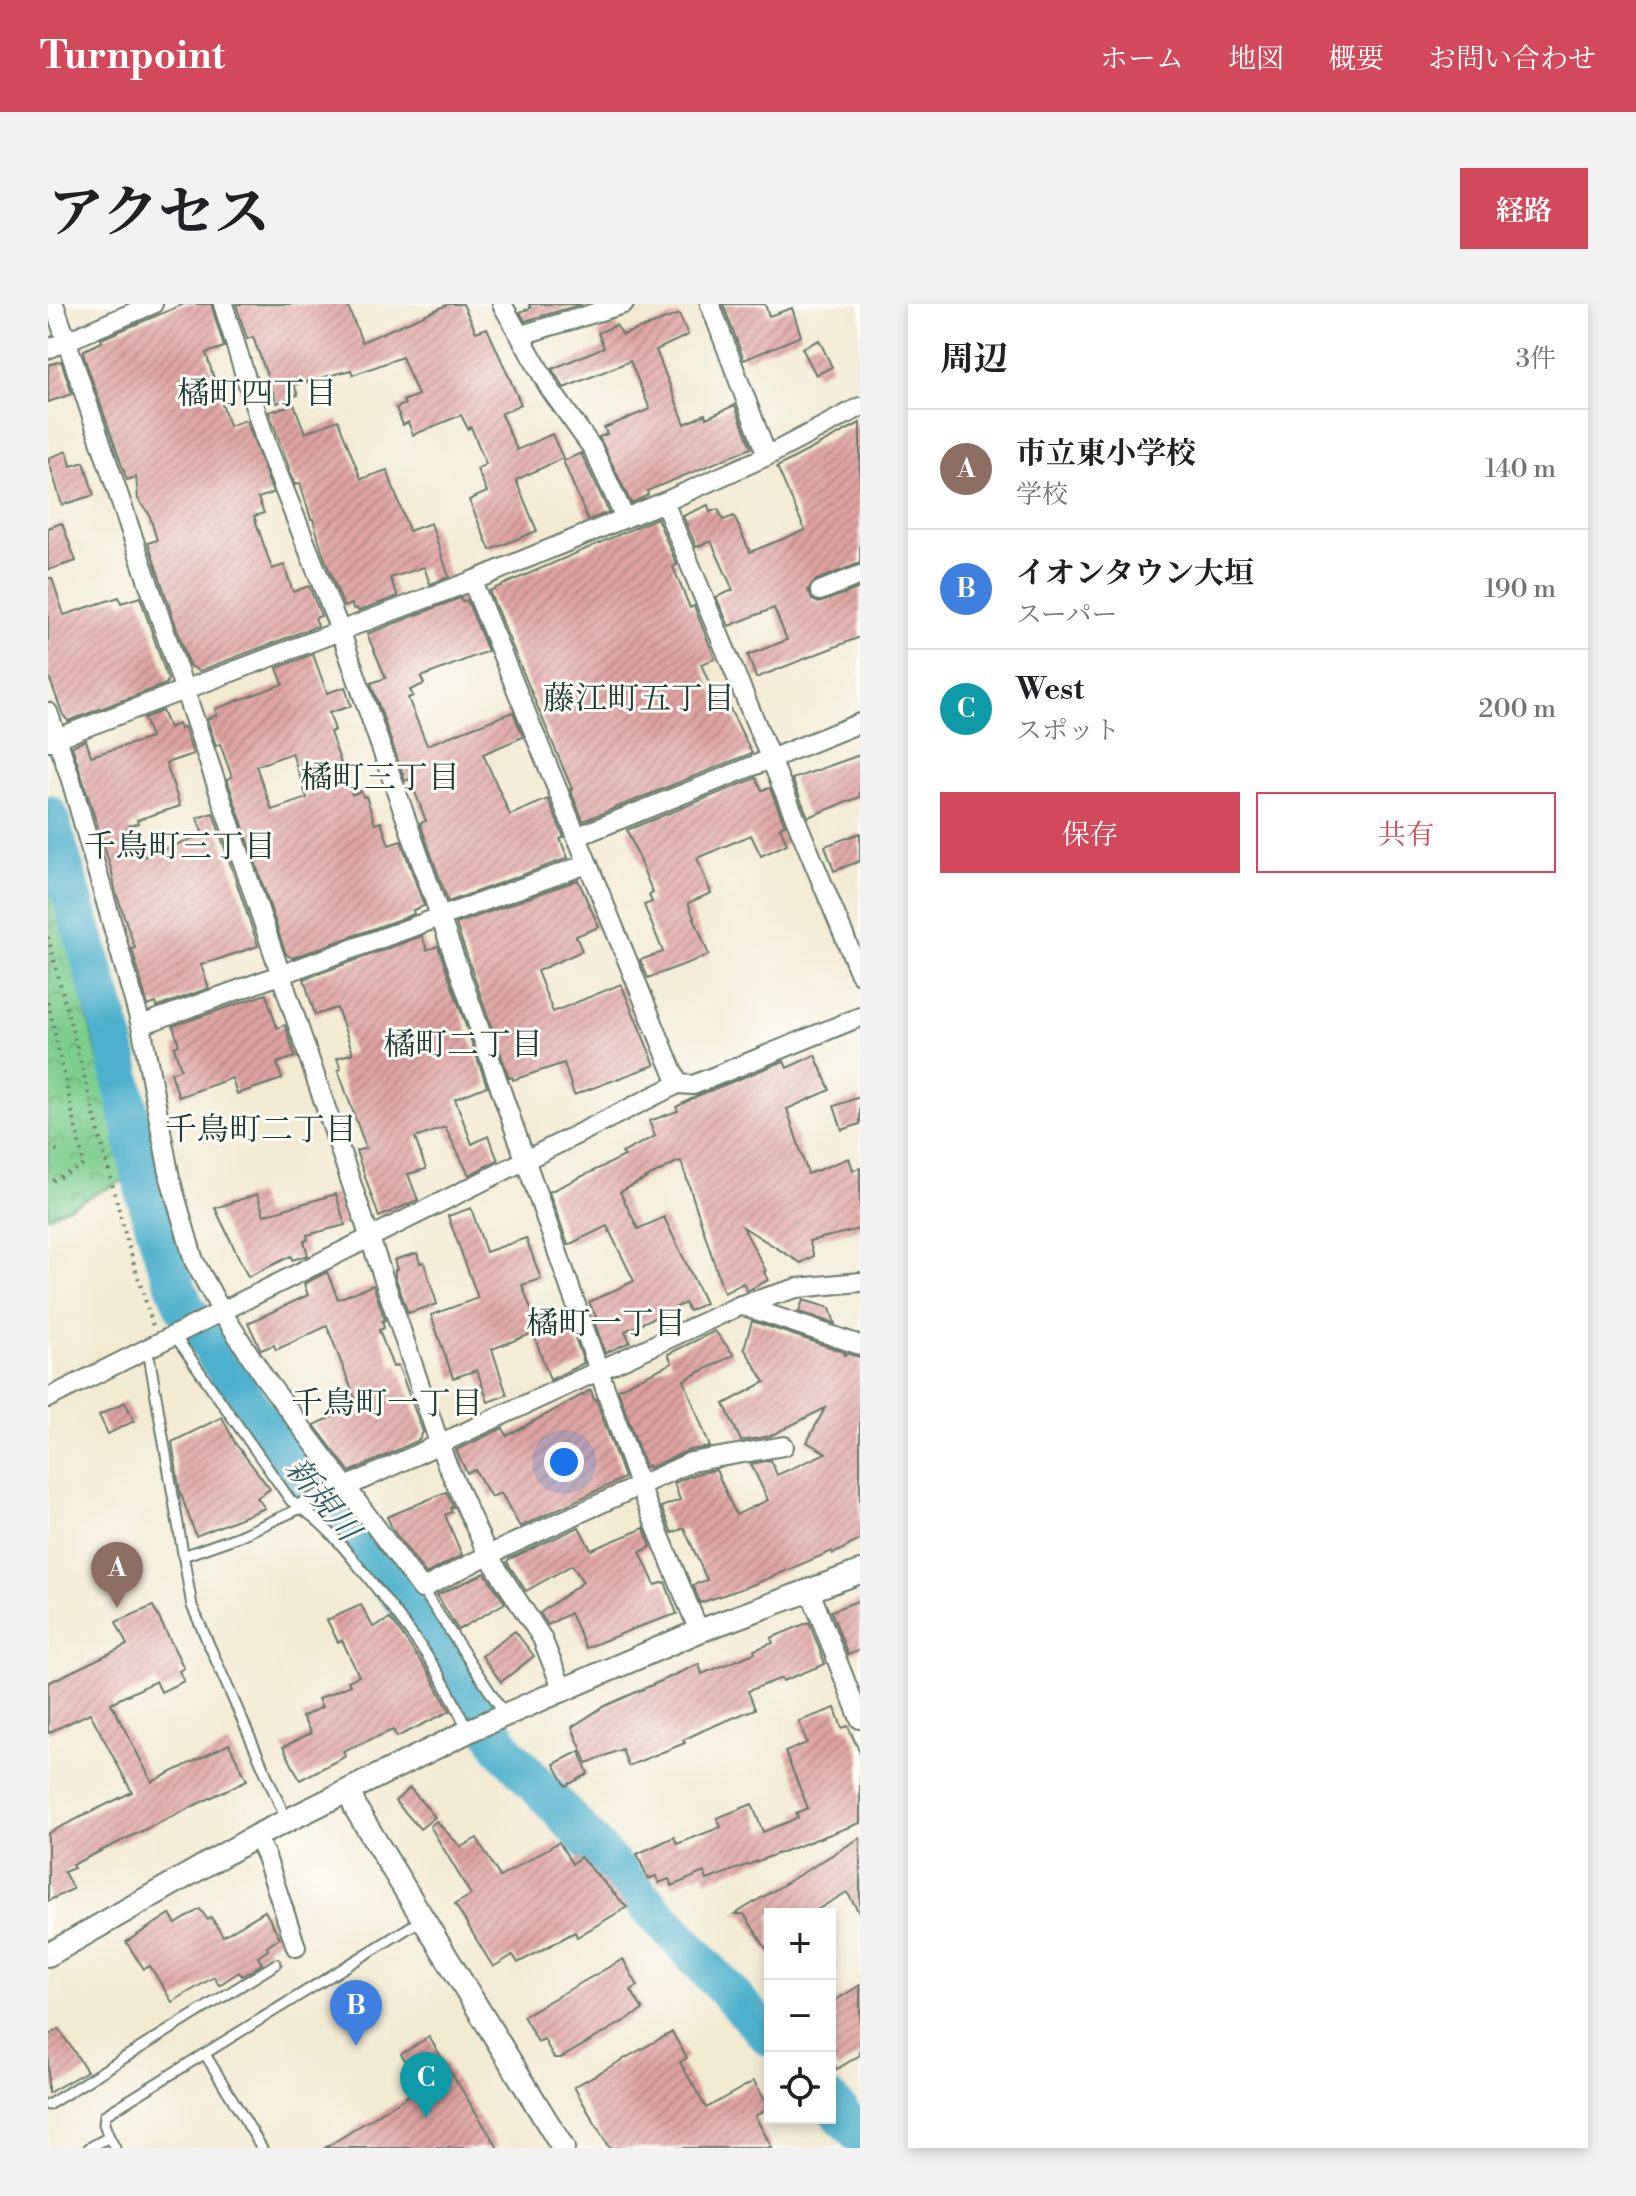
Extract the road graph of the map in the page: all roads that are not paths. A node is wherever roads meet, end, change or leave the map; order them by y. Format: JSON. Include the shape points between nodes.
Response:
{"nodes":[{"id":1,"x":54,"y":304,"type":"edge"},
{"id":2,"x":153,"y":304,"type":"edge"},
{"id":3,"x":223,"y":304,"type":"edge"},
{"id":4,"x":502,"y":304,"type":"edge"},
{"id":5,"x":624,"y":304,"type":"edge"},
{"id":6,"x":710,"y":304,"type":"edge"},
{"id":7,"x":521,"y":335,"type":"junction"},
{"id":8,"x":66,"y":341,"type":"junction"},
{"id":9,"x":48,"y":349,"type":"edge"},
{"id":10,"x":860,"y":407,"type":"edge"},
{"id":11,"x":767,"y":456,"type":"junction"},
{"id":12,"x":664,"y":502,"type":"junction"},
{"id":13,"x":625,"y":518,"type":"junction"},
{"id":14,"x":860,"y":575,"type":"edge"},
{"id":15,"x":472,"y":581,"type":"junction"},
{"id":16,"x":820,"y":591,"type":"dead end"},
{"id":17,"x":340,"y":630,"type":"junction"},
{"id":18,"x":185,"y":691,"type":"junction"},
{"id":19,"x":48,"y":712,"type":"edge"},
{"id":20,"x":860,"y":723,"type":"edge"},
{"id":21,"x":53,"y":740,"type":"edge"},
{"id":22,"x":770,"y":758,"type":"junction"},
{"id":23,"x":576,"y":837,"type":"junction"},
{"id":24,"x":587,"y":864,"type":"junction"},
{"id":25,"x":439,"y":918,"type":"junction"},
{"id":26,"x":860,"y":974,"type":"edge"},
{"id":27,"x":283,"y":975,"type":"junction"},
{"id":28,"x":860,"y":1017,"type":"edge"},
{"id":29,"x":141,"y":1025,"type":"junction"},
{"id":30,"x":678,"y":1084,"type":"junction"},
{"id":31,"x":526,"y":1158,"type":"junction"},
{"id":32,"x":370,"y":1237,"type":"junction"},
{"id":33,"x":860,"y":1282,"type":"edge"},
{"id":34,"x":741,"y":1305,"type":"junction"},
{"id":35,"x":219,"y":1314,"type":"junction"},
{"id":36,"x":164,"y":1341,"type":"junction"},
{"id":37,"x":860,"y":1345,"type":"edge"},
{"id":38,"x":598,"y":1369,"type":"junction"},
{"id":39,"x":48,"y":1398,"type":"edge"},
{"id":40,"x":439,"y":1443,"type":"junction"},
{"id":41,"x":784,"y":1446,"type":"dead end"},
{"id":42,"x":639,"y":1485,"type":"junction"},
{"id":43,"x":341,"y":1489,"type":"junction"},
{"id":44,"x":303,"y":1507,"type":"junction"},
{"id":45,"x":488,"y":1555,"type":"junction"},
{"id":46,"x":183,"y":1556,"type":"junction"},
{"id":47,"x":860,"y":1572,"type":"edge"},
{"id":48,"x":422,"y":1589,"type":"junction"},
{"id":49,"x":810,"y":1591,"type":"junction"},
{"id":50,"x":699,"y":1631,"type":"junction"},
{"id":51,"x":562,"y":1688,"type":"junction"},
{"id":52,"x":502,"y":1715,"type":"junction"},
{"id":53,"x":860,"y":1719,"type":"edge"},
{"id":54,"x":471,"y":1729,"type":"junction"},
{"id":55,"x":349,"y":1791,"type":"junction"},
{"id":56,"x":287,"y":1822,"type":"junction"},
{"id":57,"x":256,"y":1836,"type":"junction"},
{"id":58,"x":423,"y":1919,"type":"junction"},
{"id":59,"x":296,"y":1947,"type":"dead end"},
{"id":60,"x":48,"y":1955,"type":"edge"},
{"id":61,"x":276,"y":1964,"type":"dead end"},
{"id":62,"x":205,"y":2054,"type":"junction"},
{"id":63,"x":48,"y":2105,"type":"edge"},
{"id":64,"x":109,"y":2137,"type":"junction"},
{"id":65,"x":89,"y":2148,"type":"edge"},
{"id":66,"x":115,"y":2148,"type":"edge"},
{"id":67,"x":262,"y":2148,"type":"edge"},
{"id":68,"x":563,"y":2148,"type":"edge"}],
"edges":[{"from":1,"to":8,"type":"street"},
{"from":2,"to":8,"type":"street"},
{"from":3,"to":17,"type":"street","via":[[271,458]]},
{"from":4,"to":7,"type":"street"},
{"from":5,"to":7,"type":"street"},
{"from":6,"to":11,"type":"street"},
{"from":7,"to":13,"type":"street","via":[[550,389],[593,449]]},
{"from":8,"to":9,"type":"street"},
{"from":8,"to":18,"type":"street"},
{"from":10,"to":11,"type":"street"},
{"from":11,"to":12,"type":"street"},
{"from":12,"to":13,"type":"street"},
{"from":12,"to":22,"type":"street"},
{"from":13,"to":15,"type":"street"},
{"from":14,"to":16,"type":"street"},
{"from":15,"to":17,"type":"street"},
{"from":15,"to":23,"type":"street"},
{"from":17,"to":18,"type":"street"},
{"from":17,"to":25,"type":"street"},
{"from":18,"to":21,"type":"street"},
{"from":18,"to":27,"type":"street"},
{"from":19,"to":21,"type":"street"},
{"from":20,"to":22,"type":"street"},
{"from":21,"to":29,"type":"street"},
{"from":22,"to":23,"type":"street"},
{"from":22,"to":26,"type":"street"},
{"from":23,"to":24,"type":"street"},
{"from":24,"to":25,"type":"street"},
{"from":24,"to":30,"type":"street"},
{"from":25,"to":27,"type":"street"},
{"from":25,"to":31,"type":"street"},
{"from":27,"to":29,"type":"street"},
{"from":27,"to":32,"type":"street"},
{"from":28,"to":30,"type":"street","via":[[693,1085]]},
{"from":29,"to":35,"type":"street","via":[[170,1178],[194,1261]]},
{"from":30,"to":31,"type":"street"},
{"from":31,"to":32,"type":"street"},
{"from":31,"to":38,"type":"street"},
{"from":32,"to":35,"type":"street"},
{"from":32,"to":40,"type":"street"},
{"from":33,"to":34,"type":"street","via":[[797,1288]]},
{"from":34,"to":37,"type":"street"},
{"from":34,"to":38,"type":"street"},
{"from":35,"to":36,"type":"street"},
{"from":35,"to":43,"type":"street"},
{"from":36,"to":39,"type":"street"},
{"from":36,"to":44,"type":"lane","via":[[291,1501]]},
{"from":36,"to":46,"type":"lane","via":[[150,1361]]},
{"from":38,"to":40,"type":"street"},
{"from":38,"to":42,"type":"street"},
{"from":40,"to":43,"type":"street"},
{"from":40,"to":45,"type":"street"},
{"from":41,"to":42,"type":"street","via":[[691,1462]]},
{"from":42,"to":45,"type":"street"},
{"from":42,"to":50,"type":"street"},
{"from":43,"to":44,"type":"street"},
{"from":43,"to":48,"type":"street"},
{"from":44,"to":46,"type":"lane"},
{"from":44,"to":54,"type":"lane","via":[[333,1535],[407,1626]]},
{"from":45,"to":48,"type":"street"},
{"from":45,"to":51,"type":"street","via":[[542,1638]]},
{"from":46,"to":56,"type":"lane","via":[[192,1606]]},
{"from":47,"to":49,"type":"street"},
{"from":48,"to":52,"type":"lane"},
{"from":49,"to":50,"type":"street"},
{"from":49,"to":53,"type":"street"},
{"from":50,"to":51,"type":"street"},
{"from":51,"to":52,"type":"street"},
{"from":52,"to":54,"type":"street"},
{"from":54,"to":55,"type":"street"},
{"from":55,"to":56,"type":"street"},
{"from":55,"to":58,"type":"street"},
{"from":56,"to":57,"type":"street"},
{"from":57,"to":59,"type":"street"},
{"from":57,"to":60,"type":"street"},
{"from":58,"to":62,"type":"lane"},
{"from":58,"to":68,"type":"street"},
{"from":61,"to":63,"type":"lane"},
{"from":62,"to":64,"type":"lane","via":[[105,2115]]},
{"from":62,"to":67,"type":"lane"},
{"from":64,"to":65,"type":"lane"},
{"from":64,"to":66,"type":"lane"}]}
